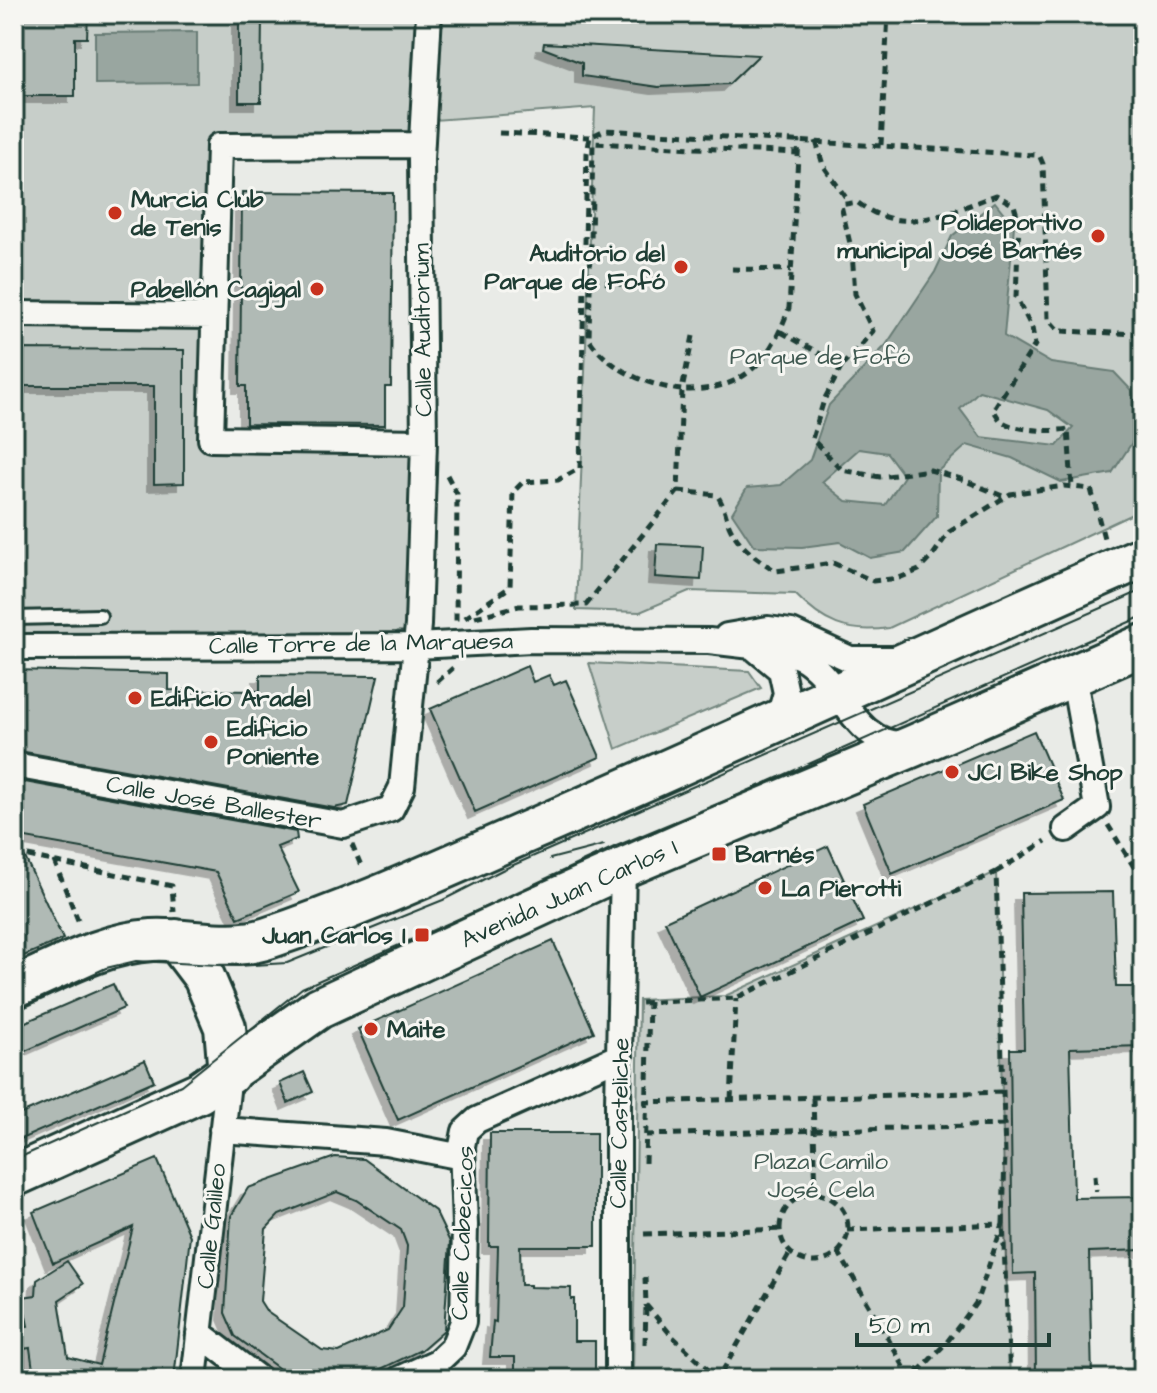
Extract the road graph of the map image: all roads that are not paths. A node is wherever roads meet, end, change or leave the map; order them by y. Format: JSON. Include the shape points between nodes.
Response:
{"nodes":[{"id":1,"x":429,"y":14,"type":"edge"},
{"id":2,"x":421,"y":145,"type":"junction"},
{"id":3,"x":14,"y":314,"type":"edge"},
{"id":4,"x":213,"y":316,"type":"junction"},
{"id":5,"x":424,"y":442,"type":"junction"},
{"id":6,"x":1143,"y":557,"type":"edge"},
{"id":7,"x":100,"y":616,"type":"dead end"},
{"id":8,"x":14,"y":618,"type":"edge"},
{"id":9,"x":709,"y":641,"type":"junction"},
{"id":10,"x":1143,"y":645,"type":"edge"},
{"id":11,"x":416,"y":646,"type":"junction"},
{"id":12,"x":752,"y":646,"type":"junction"},
{"id":13,"x":14,"y":647,"type":"edge"},
{"id":14,"x":925,"y":654,"type":"junction"},
{"id":15,"x":1073,"y":674,"type":"junction"},
{"id":16,"x":837,"y":694,"type":"junction"},
{"id":17,"x":778,"y":721,"type":"junction"},
{"id":18,"x":913,"y":746,"type":"junction"},
{"id":19,"x":14,"y":765,"type":"edge"},
{"id":20,"x":1066,"y":829,"type":"road end"},
{"id":21,"x":623,"y":867,"type":"junction"},
{"id":22,"x":168,"y":927,"type":"junction"},
{"id":23,"x":14,"y":988,"type":"edge"},
{"id":24,"x":620,"y":1056,"type":"junction"},
{"id":25,"x":229,"y":1074,"type":"junction"},
{"id":26,"x":222,"y":1130,"type":"junction"},
{"id":27,"x":462,"y":1157,"type":"junction"},
{"id":28,"x":14,"y":1176,"type":"edge"},
{"id":29,"x":199,"y":1333,"type":"junction"},
{"id":30,"x":194,"y":1379,"type":"edge"},
{"id":31,"x":259,"y":1379,"type":"edge"},
{"id":32,"x":400,"y":1379,"type":"edge"},
{"id":33,"x":618,"y":1379,"type":"edge"}],
"edges":[{"from":1,"to":2,"type":"street","name":"Calle Auditorium"},
{"from":2,"to":4,"type":"street","via":[[219,146]]},
{"from":2,"to":5,"type":"street","name":"Calle Auditorium"},
{"from":3,"to":4,"type":"street"},
{"from":4,"to":5,"type":"street","via":[[211,439]]},
{"from":5,"to":11,"type":"street","name":"Calle Auditorium"},
{"from":6,"to":14,"type":"main road"},
{"from":7,"to":8,"type":"lane"},
{"from":9,"to":11,"type":"street","name":"Calle Torre de la Marquesa","via":[[531,640]]},
{"from":9,"to":12,"type":"street","name":"Calle Torre de la Marquesa"},
{"from":9,"to":14,"type":"street","name":"Calle Torre de la Marquesa","via":[[768,629],[791,632],[850,659]]},
{"from":10,"to":15,"type":"main road","name":"Avenida Juan Carlos I"},
{"from":11,"to":13,"type":"street","name":"Calle Torre de la Marquesa"},
{"from":11,"to":19,"type":"street","name":"Calle José Ballester","via":[[402,787],[391,809],[343,825]]},
{"from":12,"to":16,"type":"street","name":"Calle Torre de la Marquesa","via":[[804,659]]},
{"from":12,"to":17,"type":"street","via":[[775,664],[786,682]]},
{"from":14,"to":16,"type":"main road"},
{"from":15,"to":18,"type":"main road","name":"Avenida Juan Carlos I"},
{"from":15,"to":20,"type":"street","via":[[1097,807]]},
{"from":16,"to":17,"type":"main road"},
{"from":16,"to":18,"type":"street","name":"Calle Torre de la Marquesa","via":[[873,736]]},
{"from":17,"to":22,"type":"main road","via":[[390,891],[266,939],[231,944]]},
{"from":18,"to":21,"type":"main road","name":"Avenida Juan Carlos I"},
{"from":21,"to":24,"type":"street","name":"Calle Casteliche"},
{"from":21,"to":25,"type":"main road","name":"Avenida Juan Carlos I","via":[[319,1008]]},
{"from":22,"to":23,"type":"main road"},
{"from":22,"to":25,"type":"main road","via":[[204,977],[225,1027]]},
{"from":24,"to":27,"type":"street","name":"Calle Cabecicos","via":[[477,1120],[465,1131]]},
{"from":24,"to":33,"type":"street","name":"Calle Casteliche"},
{"from":25,"to":26,"type":"street","name":"Calle Galileo"},
{"from":25,"to":28,"type":"main road","name":"Avenida Juan Carlos I"},
{"from":26,"to":27,"type":"street","via":[[386,1142]]},
{"from":26,"to":29,"type":"street","name":"Calle Galileo"},
{"from":27,"to":32,"type":"street","name":"Calle Cabecicos","via":[[463,1322],[453,1347],[437,1362]]},
{"from":29,"to":30,"type":"street","name":"Calle Galileo"},
{"from":29,"to":31,"type":"street"}]}
